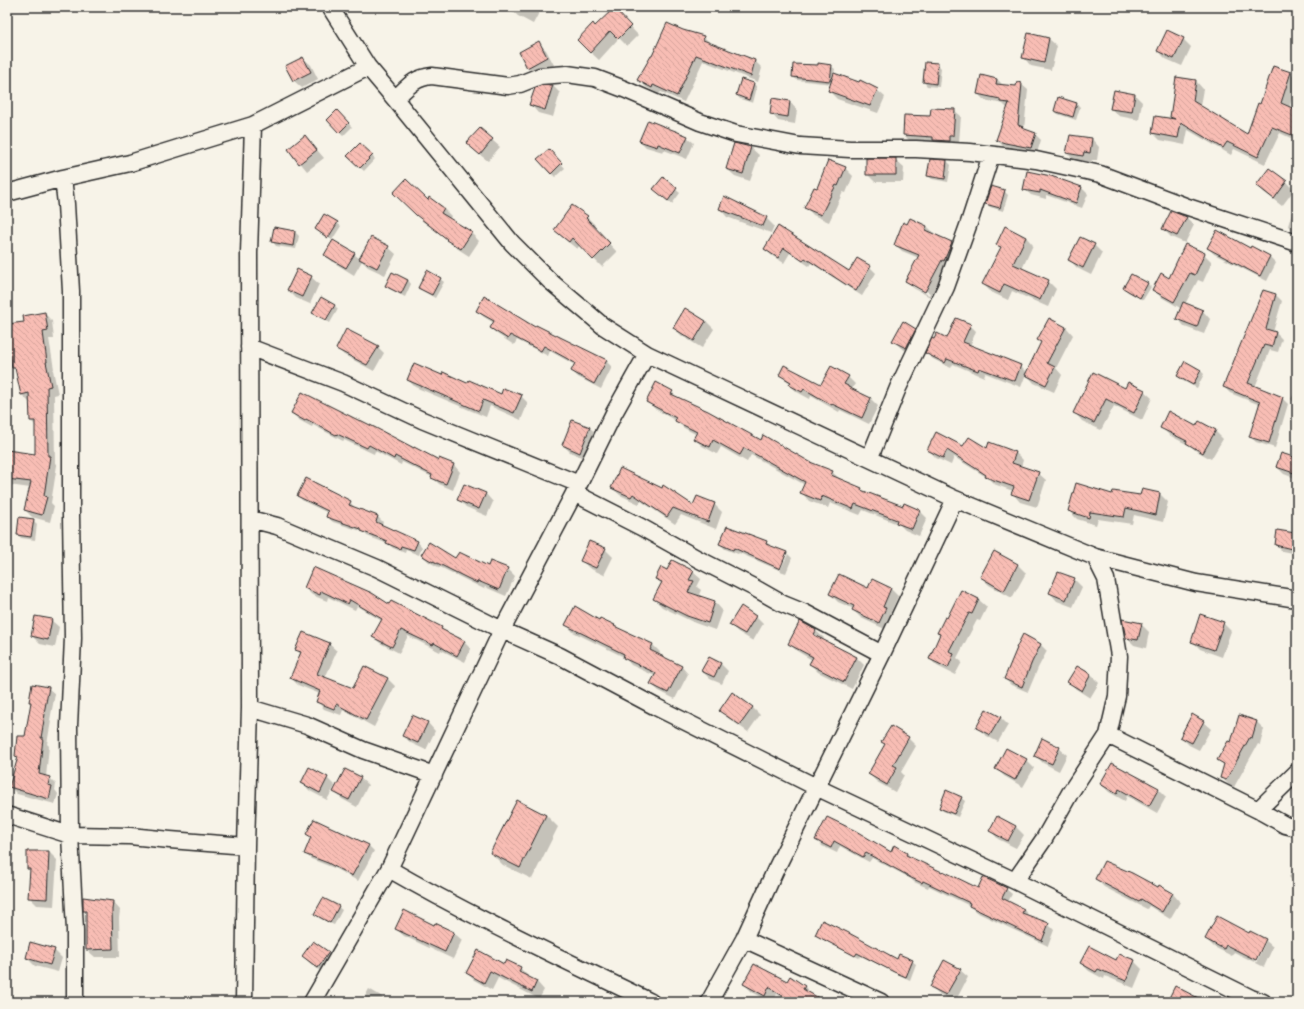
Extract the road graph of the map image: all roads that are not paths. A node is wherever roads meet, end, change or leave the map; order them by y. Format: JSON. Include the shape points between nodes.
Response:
{"nodes":[{"id":1,"x":330,"y":7,"type":"edge"},
{"id":2,"x":368,"y":67,"type":"junction"},
{"id":3,"x":395,"y":99,"type":"junction"},
{"id":4,"x":253,"y":125,"type":"junction"},
{"id":5,"x":991,"y":154,"type":"junction"},
{"id":6,"x":63,"y":178,"type":"junction"},
{"id":7,"x":7,"y":193,"type":"edge"},
{"id":8,"x":1297,"y":243,"type":"edge"},
{"id":9,"x":250,"y":347,"type":"junction"},
{"id":10,"x":647,"y":354,"type":"junction"},
{"id":11,"x":870,"y":458,"type":"junction"},
{"id":12,"x":577,"y":489,"type":"junction"},
{"id":13,"x":955,"y":499,"type":"junction"},
{"id":14,"x":250,"y":519,"type":"junction"},
{"id":15,"x":1095,"y":557,"type":"junction"},
{"id":16,"x":1297,"y":599,"type":"edge"},
{"id":17,"x":502,"y":630,"type":"junction"},
{"id":18,"x":882,"y":654,"type":"junction"},
{"id":19,"x":250,"y":708,"type":"junction"},
{"id":20,"x":1108,"y":735,"type":"junction"},
{"id":21,"x":1297,"y":772,"type":"edge"},
{"id":22,"x":434,"y":775,"type":"junction"},
{"id":23,"x":816,"y":787,"type":"junction"},
{"id":24,"x":1258,"y":810,"type":"junction"},
{"id":25,"x":7,"y":814,"type":"edge"},
{"id":26,"x":1297,"y":828,"type":"edge"},
{"id":27,"x":70,"y":835,"type":"junction"},
{"id":28,"x":246,"y":846,"type":"junction"},
{"id":29,"x":389,"y":869,"type":"junction"},
{"id":30,"x":1015,"y":881,"type":"junction"},
{"id":31,"x":744,"y":940,"type":"junction"},
{"id":32,"x":76,"y":1002,"type":"edge"},
{"id":33,"x":244,"y":1002,"type":"edge"},
{"id":34,"x":312,"y":1002,"type":"edge"},
{"id":35,"x":651,"y":1002,"type":"edge"},
{"id":36,"x":709,"y":1002,"type":"edge"},
{"id":37,"x":881,"y":1002,"type":"edge"},
{"id":38,"x":1263,"y":1002,"type":"edge"}],
"edges":[{"from":1,"to":2,"type":"street"},
{"from":2,"to":3,"type":"street"},
{"from":2,"to":4,"type":"street"},
{"from":3,"to":5,"type":"street","via":[[412,82],[422,77],[508,86],[540,76],[567,74],[595,78],[700,122],[743,135],[800,146]]},
{"from":3,"to":10,"type":"street","via":[[512,243],[550,282],[602,326]]},
{"from":4,"to":6,"type":"street","via":[[130,163]]},
{"from":4,"to":9,"type":"street","via":[[249,253]]},
{"from":5,"to":8,"type":"street","via":[[1036,160],[1100,174],[1185,206]]},
{"from":5,"to":11,"type":"street","via":[[946,287],[898,388]]},
{"from":6,"to":7,"type":"street"},
{"from":6,"to":27,"type":"street","via":[[70,290],[73,638],[69,726]]},
{"from":9,"to":12,"type":"street","via":[[343,383]]},
{"from":9,"to":14,"type":"street"},
{"from":10,"to":11,"type":"street"},
{"from":10,"to":12,"type":"street","via":[[614,413]]},
{"from":11,"to":13,"type":"street"},
{"from":12,"to":17,"type":"street"},
{"from":12,"to":18,"type":"street","via":[[698,559]]},
{"from":13,"to":15,"type":"street"},
{"from":13,"to":18,"type":"street"},
{"from":14,"to":17,"type":"street","via":[[278,526],[377,568]]},
{"from":14,"to":19,"type":"street"},
{"from":15,"to":16,"type":"street","via":[[1196,583]]},
{"from":15,"to":20,"type":"street","via":[[1106,579],[1119,656],[1117,696]]},
{"from":17,"to":22,"type":"street"},
{"from":17,"to":23,"type":"street","via":[[560,656]]},
{"from":18,"to":23,"type":"street"},
{"from":19,"to":22,"type":"street","via":[[307,725],[363,750]]},
{"from":19,"to":28,"type":"street"},
{"from":20,"to":24,"type":"street"},
{"from":20,"to":30,"type":"street"},
{"from":21,"to":24,"type":"street"},
{"from":22,"to":29,"type":"street"},
{"from":23,"to":30,"type":"street"},
{"from":23,"to":31,"type":"street"},
{"from":24,"to":26,"type":"street"},
{"from":25,"to":27,"type":"street"},
{"from":27,"to":28,"type":"street","via":[[130,836]]},
{"from":27,"to":32,"type":"street"},
{"from":28,"to":33,"type":"street"},
{"from":29,"to":34,"type":"street"},
{"from":29,"to":35,"type":"street","via":[[480,919]]},
{"from":30,"to":38,"type":"street"},
{"from":31,"to":36,"type":"street"},
{"from":31,"to":37,"type":"street"}]}
